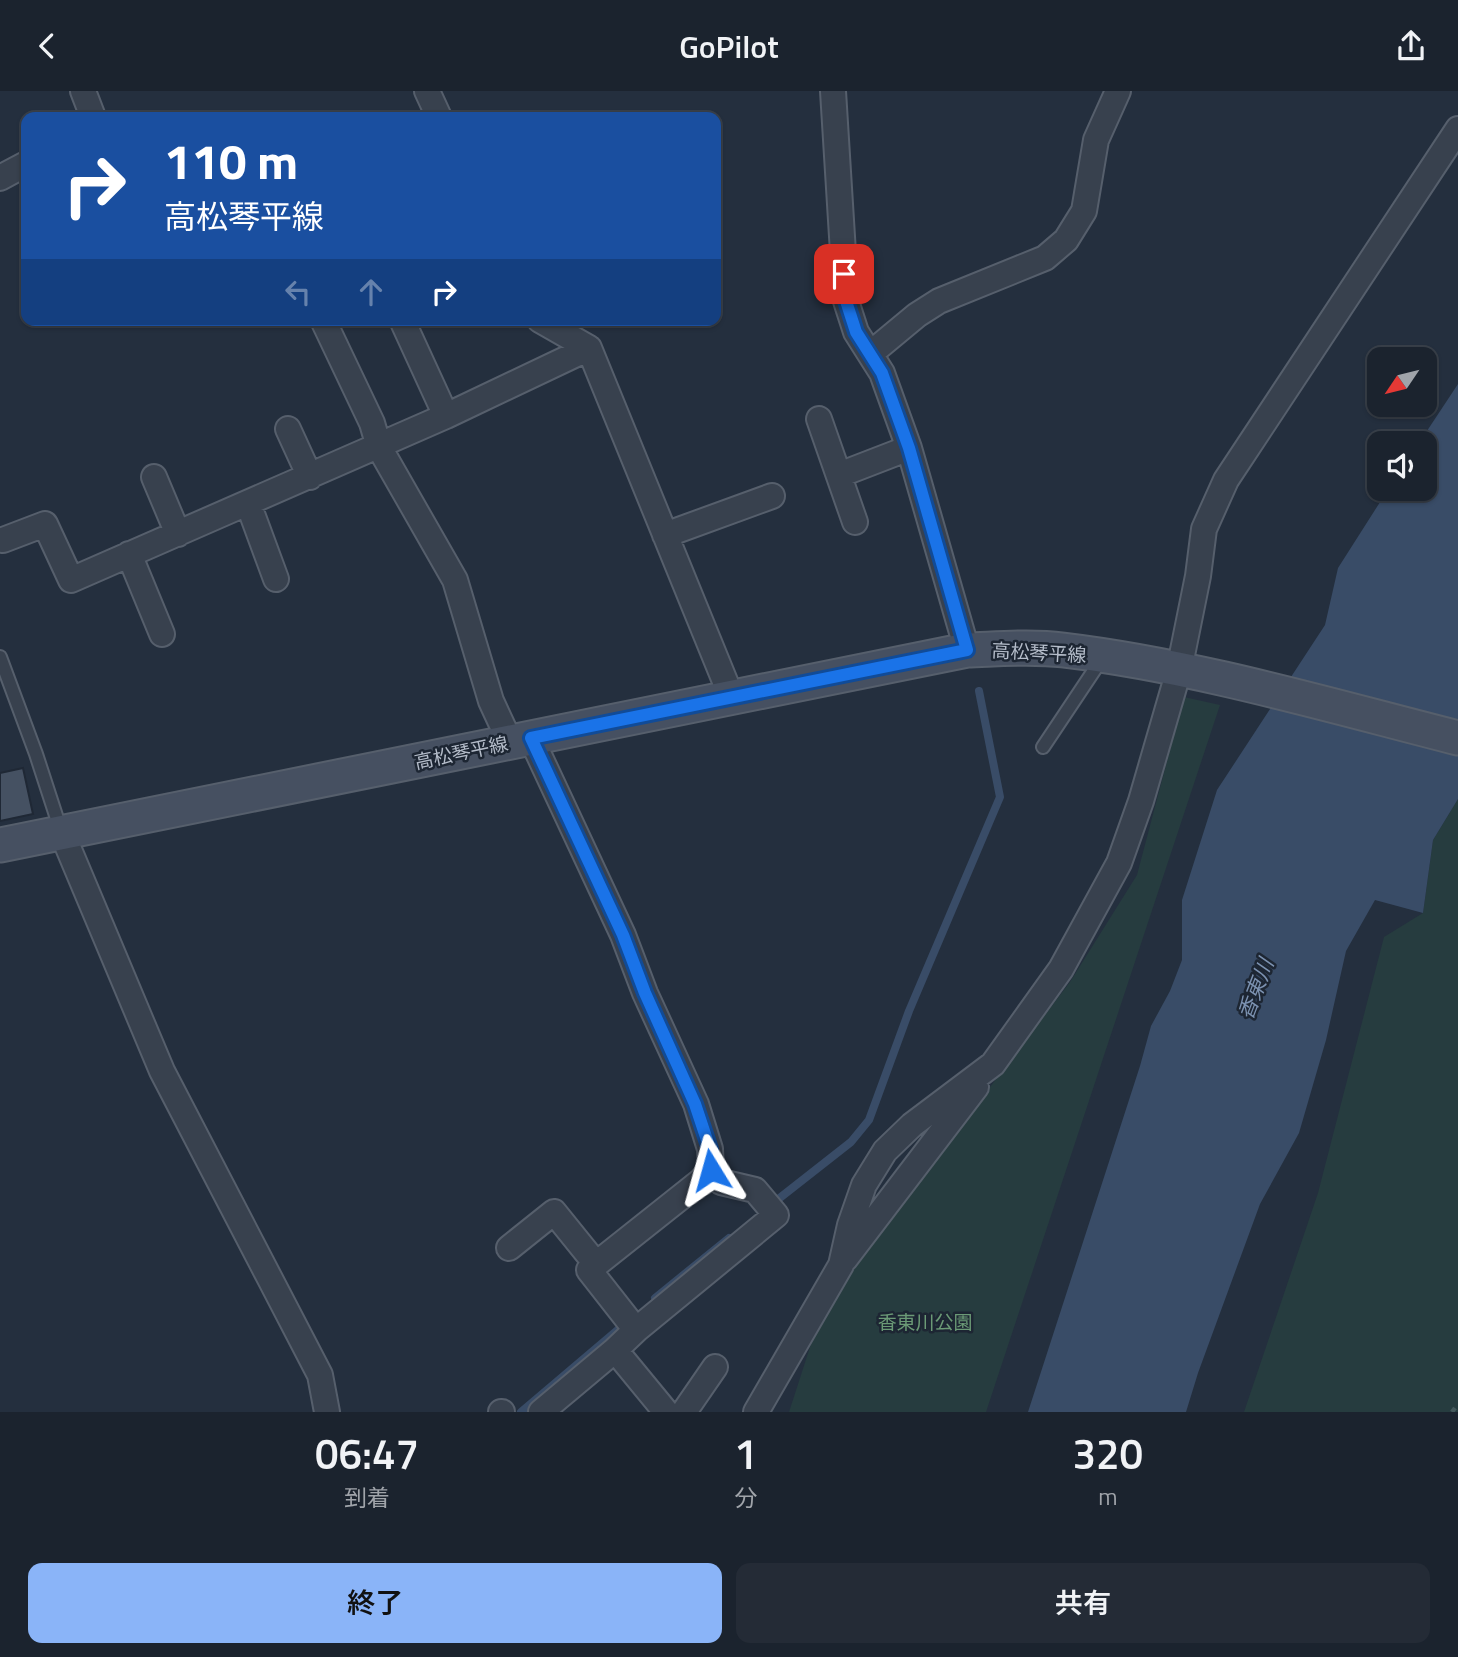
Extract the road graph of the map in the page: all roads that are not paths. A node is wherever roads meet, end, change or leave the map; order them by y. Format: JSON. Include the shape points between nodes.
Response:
{"nodes":[{"id":1,"x":83,"y":91,"type":"edge"},
{"id":2,"x":426,"y":91,"type":"edge"},
{"id":3,"x":833,"y":91,"type":"edge"},
{"id":4,"x":1118,"y":91,"type":"edge"},
{"id":5,"x":91,"y":112,"type":"edge"},
{"id":6,"x":436,"y":112,"type":"edge"},
{"id":7,"x":1458,"y":129,"type":"edge"},
{"id":8,"x":21,"y":167,"type":"edge"},
{"id":9,"x":0,"y":178,"type":"edge"},
{"id":10,"x":326,"y":326,"type":"edge"},
{"id":11,"x":405,"y":326,"type":"edge"},
{"id":12,"x":550,"y":326,"type":"edge"},
{"id":13,"x":589,"y":348,"type":"junction"},
{"id":14,"x":870,"y":354,"type":"junction"},
{"id":15,"x":446,"y":416,"type":"junction"},
{"id":16,"x":819,"y":419,"type":"dead end"},
{"id":17,"x":288,"y":429,"type":"dead end"},
{"id":18,"x":379,"y":447,"type":"junction"},
{"id":19,"x":909,"y":448,"type":"junction"},
{"id":20,"x":839,"y":475,"type":"junction"},
{"id":21,"x":154,"y":477,"type":"dead end"},
{"id":22,"x":310,"y":477,"type":"junction"},
{"id":23,"x":772,"y":496,"type":"dead end"},
{"id":24,"x":248,"y":503,"type":"junction"},
{"id":25,"x":855,"y":522,"type":"dead end"},
{"id":26,"x":178,"y":534,"type":"junction"},
{"id":27,"x":665,"y":535,"type":"junction"},
{"id":28,"x":3,"y":540,"type":"dead end"},
{"id":29,"x":130,"y":554,"type":"junction"},
{"id":30,"x":276,"y":579,"type":"dead end"},
{"id":31,"x":162,"y":634,"type":"dead end"},
{"id":32,"x":967,"y":650,"type":"junction"},
{"id":33,"x":1103,"y":656,"type":"junction"},
{"id":34,"x":0,"y":657,"type":"edge"},
{"id":35,"x":1187,"y":671,"type":"junction"},
{"id":36,"x":731,"y":696,"type":"junction"},
{"id":37,"x":1458,"y":737,"type":"edge"},
{"id":38,"x":521,"y":740,"type":"junction"},
{"id":39,"x":1043,"y":747,"type":"dead end"},
{"id":40,"x":62,"y":833,"type":"junction"},
{"id":41,"x":0,"y":845,"type":"edge"},
{"id":42,"x":993,"y":1064,"type":"junction"},
{"id":43,"x":711,"y":1170,"type":"junction"},
{"id":44,"x":509,"y":1248,"type":"dead end"},
{"id":45,"x":596,"y":1264,"type":"junction"},
{"id":46,"x":841,"y":1265,"type":"junction"},
{"id":47,"x":632,"y":1324,"type":"junction"},
{"id":48,"x":615,"y":1350,"type":"junction"},
{"id":49,"x":715,"y":1367,"type":"dead end"},
{"id":50,"x":327,"y":1412,"type":"edge"},
{"id":51,"x":541,"y":1412,"type":"edge"},
{"id":52,"x":666,"y":1412,"type":"edge"},
{"id":53,"x":684,"y":1412,"type":"edge"},
{"id":54,"x":756,"y":1412,"type":"edge"}],
"edges":[{"from":1,"to":5,"type":"street"},
{"from":2,"to":6,"type":"street"},
{"from":3,"to":14,"type":"street","via":[[846,301],[856,332]]},
{"from":4,"to":14,"type":"street","via":[[1096,140],[1084,211],[1066,240],[1045,258],[939,301]]},
{"from":7,"to":35,"type":"street","via":[[1227,481],[1204,529]]},
{"from":8,"to":9,"type":"street"},
{"from":10,"to":18,"type":"street"},
{"from":11,"to":15,"type":"street"},
{"from":12,"to":13,"type":"street"},
{"from":13,"to":15,"type":"street"},
{"from":13,"to":27,"type":"street"},
{"from":14,"to":19,"type":"street","via":[[882,373]]},
{"from":15,"to":18,"type":"street"},
{"from":16,"to":20,"type":"street"},
{"from":17,"to":22,"type":"street"},
{"from":18,"to":22,"type":"street"},
{"from":18,"to":38,"type":"street","via":[[455,580],[491,701]]},
{"from":19,"to":20,"type":"street"},
{"from":19,"to":32,"type":"street"},
{"from":20,"to":25,"type":"street"},
{"from":21,"to":26,"type":"street"},
{"from":22,"to":24,"type":"street"},
{"from":23,"to":27,"type":"street"},
{"from":24,"to":26,"type":"street"},
{"from":24,"to":30,"type":"street"},
{"from":26,"to":29,"type":"street"},
{"from":27,"to":36,"type":"street"},
{"from":28,"to":29,"type":"street","via":[[45,524],[71,580]]},
{"from":29,"to":31,"type":"street"},
{"from":32,"to":33,"type":"main road","name":"高松琴平線","via":[[1060,649]]},
{"from":32,"to":36,"type":"main road","name":"高松琴平線"},
{"from":33,"to":35,"type":"main road","name":"高松琴平線"},
{"from":33,"to":39,"type":"lane"},
{"from":34,"to":40,"type":"lane"},
{"from":35,"to":37,"type":"main road","name":"高松琴平線"},
{"from":35,"to":42,"type":"street","via":[[1119,863],[1061,969]]},
{"from":36,"to":38,"type":"main road","name":"高松琴平線"},
{"from":38,"to":40,"type":"main road","name":"高松琴平線"},
{"from":38,"to":43,"type":"street","via":[[623,935],[695,1104],[710,1149]]},
{"from":40,"to":41,"type":"main road","name":"高松琴平線"},
{"from":40,"to":50,"type":"street","via":[[162,1072],[320,1375]]},
{"from":42,"to":46,"type":"street"},
{"from":42,"to":46,"type":"street","via":[[885,1151],[864,1185]]},
{"from":43,"to":45,"type":"street"},
{"from":43,"to":47,"type":"street","via":[[721,1182],[755,1191],[776,1215]]},
{"from":44,"to":45,"type":"street","via":[[554,1212]]},
{"from":45,"to":47,"type":"street","via":[[589,1270]]},
{"from":46,"to":54,"type":"street"},
{"from":47,"to":48,"type":"street"},
{"from":48,"to":51,"type":"street"},
{"from":48,"to":52,"type":"street"},
{"from":49,"to":53,"type":"street"}]}
